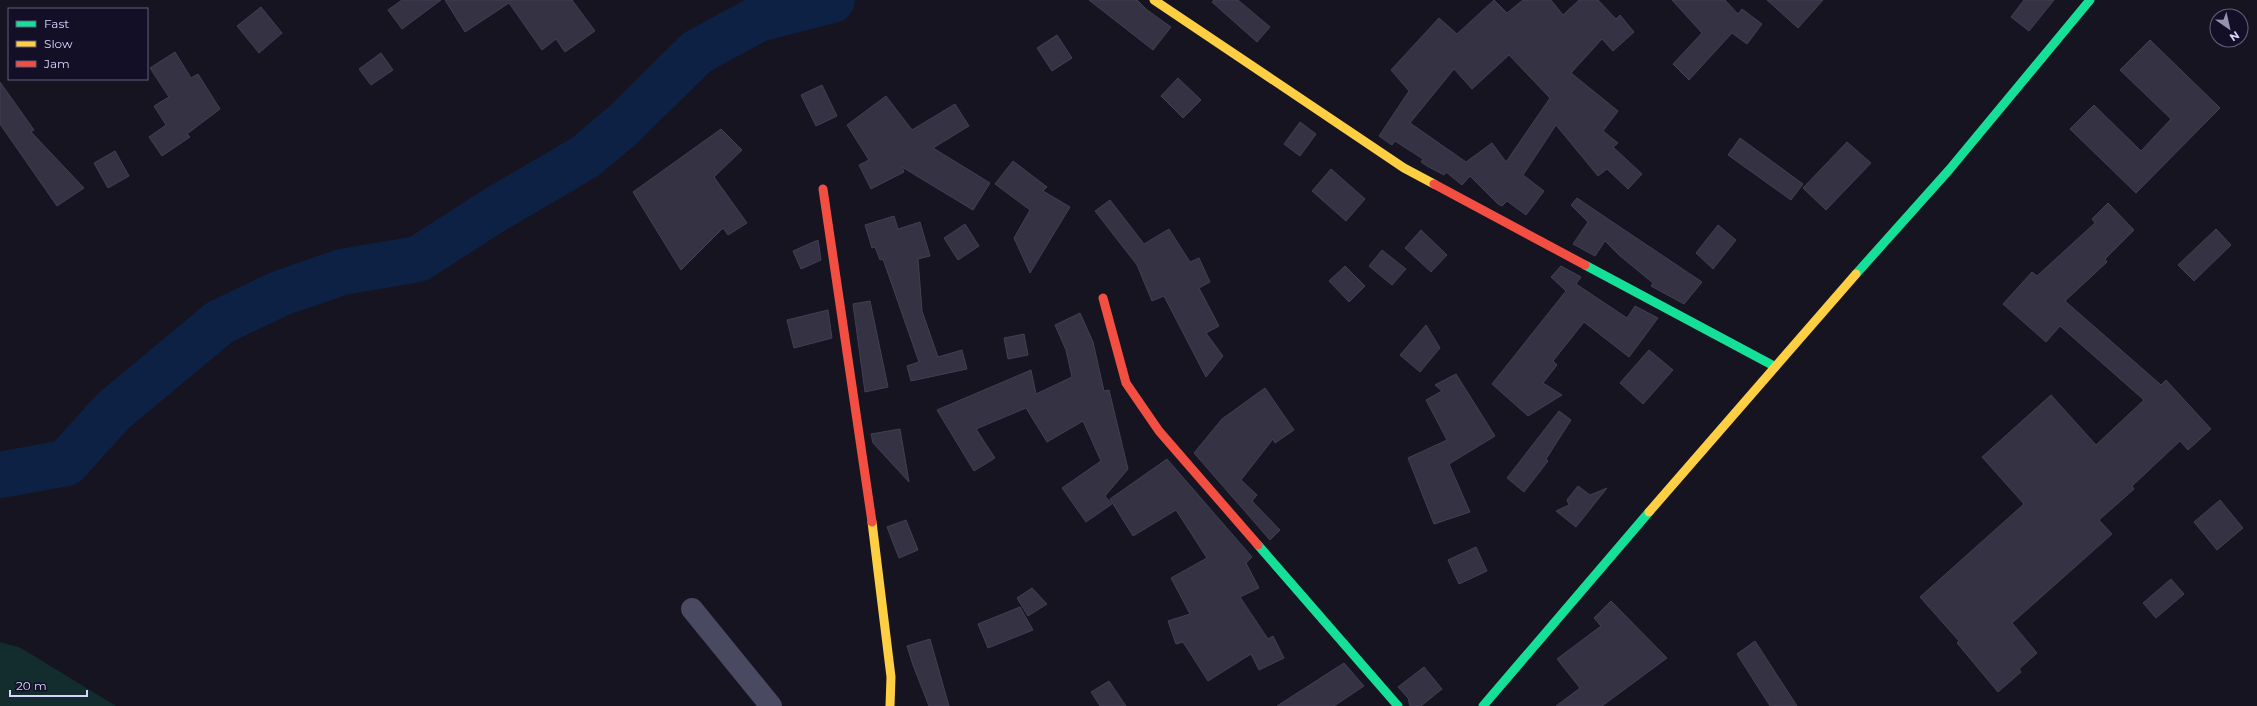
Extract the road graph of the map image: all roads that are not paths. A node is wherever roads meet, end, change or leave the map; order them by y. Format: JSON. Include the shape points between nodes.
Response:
{"nodes":[{"id":1,"x":1154,"y":0,"type":"edge"},
{"id":2,"x":2090,"y":0,"type":"edge"},
{"id":3,"x":823,"y":189,"type":"dead end"},
{"id":4,"x":1103,"y":298,"type":"dead end"},
{"id":5,"x":1774,"y":366,"type":"junction"},
{"id":6,"x":692,"y":610,"type":"dead end"},
{"id":7,"x":771,"y":706,"type":"edge"},
{"id":8,"x":890,"y":706,"type":"edge"},
{"id":9,"x":1398,"y":706,"type":"edge"},
{"id":10,"x":1484,"y":706,"type":"edge"}],
"edges":[{"from":1,"to":5,"type":"street","via":[[1404,168]]},
{"from":2,"to":5,"type":"street","via":[[1949,170]]},
{"from":3,"to":8,"type":"street","via":[[872,525],[891,678]]},
{"from":4,"to":9,"type":"street","via":[[1126,384],[1159,431]]},
{"from":5,"to":10,"type":"street"},
{"from":6,"to":7,"type":"street"}]}
